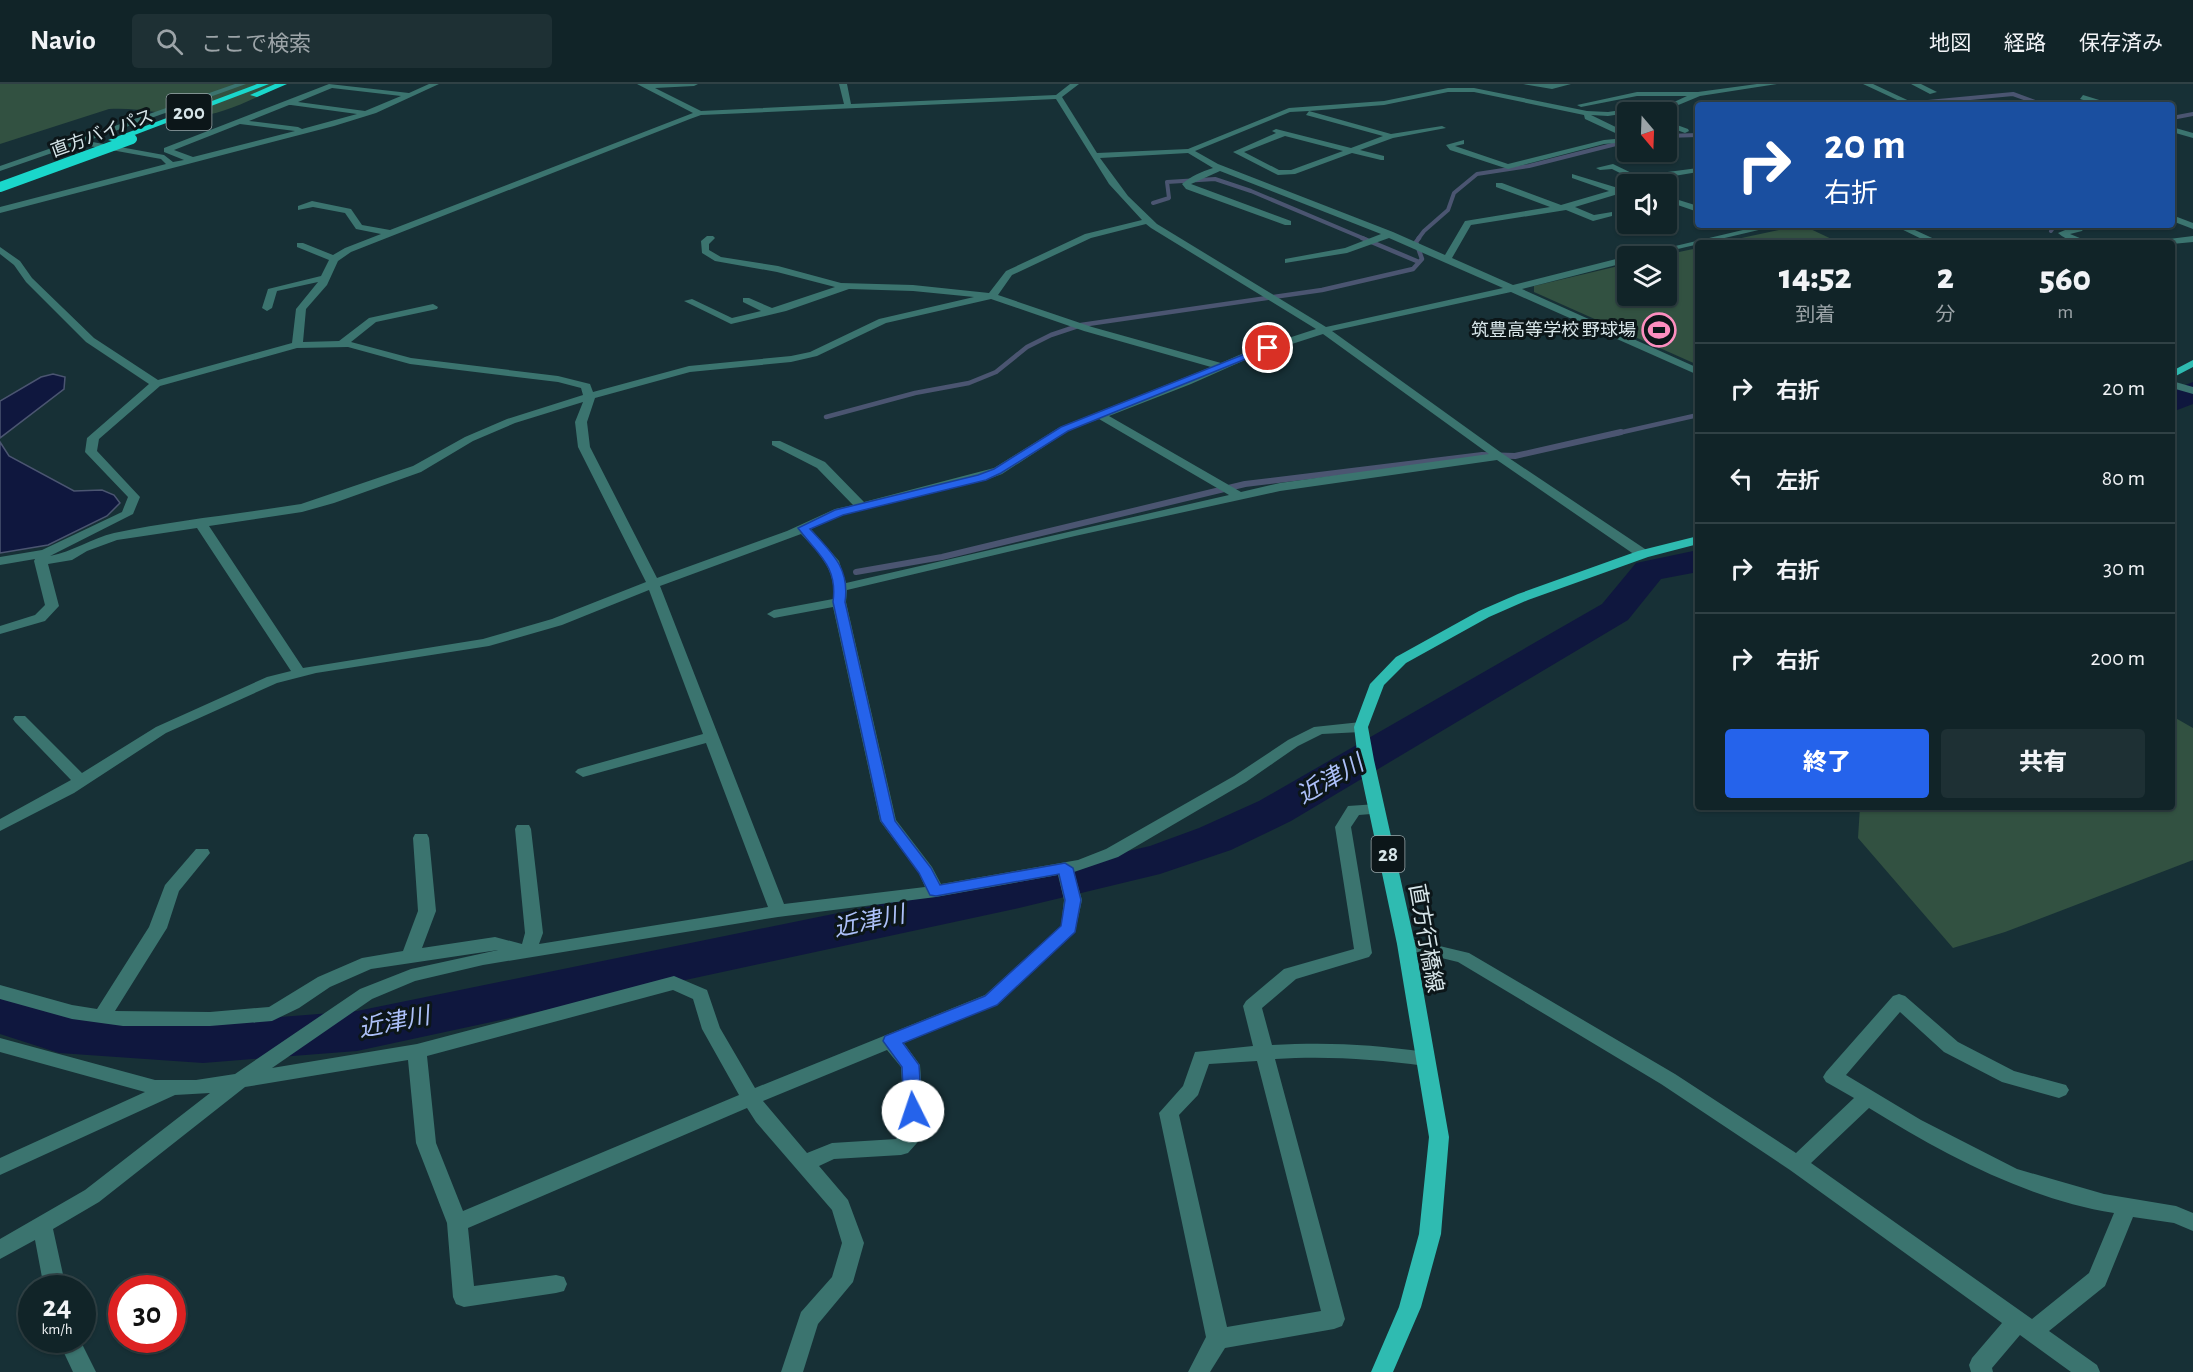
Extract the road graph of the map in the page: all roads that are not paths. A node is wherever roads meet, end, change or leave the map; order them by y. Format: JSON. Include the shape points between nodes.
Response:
{"nodes":[{"id":1,"x":242,"y":84,"type":"edge"},
{"id":2,"x":265,"y":84,"type":"edge"},
{"id":3,"x":283,"y":84,"type":"edge"},
{"id":4,"x":435,"y":84,"type":"edge"},
{"id":5,"x":694,"y":84,"type":"edge"},
{"id":6,"x":843,"y":84,"type":"edge"},
{"id":7,"x":1075,"y":84,"type":"edge"},
{"id":8,"x":1527,"y":84,"type":"edge"},
{"id":9,"x":1567,"y":84,"type":"edge"},
{"id":10,"x":1769,"y":84,"type":"edge"},
{"id":11,"x":1868,"y":84,"type":"edge"},
{"id":12,"x":1915,"y":84,"type":"edge"},
{"id":13,"x":334,"y":85,"type":"edge"},
{"id":14,"x":643,"y":85,"type":"edge"},
{"id":15,"x":1933,"y":92,"type":"dead end"},
{"id":16,"x":1698,"y":94,"type":"junction"},
{"id":17,"x":410,"y":95,"type":"junction"},
{"id":18,"x":1058,"y":97,"type":"junction"},
{"id":19,"x":2083,"y":97,"type":"dead end"},
{"id":20,"x":1907,"y":102,"type":"edge"},
{"id":21,"x":2097,"y":102,"type":"edge"},
{"id":22,"x":289,"y":103,"type":"junction"},
{"id":23,"x":1677,"y":104,"type":"edge"},
{"id":24,"x":848,"y":106,"type":"junction"},
{"id":25,"x":1563,"y":108,"type":"junction"},
{"id":26,"x":1298,"y":109,"type":"junction"},
{"id":27,"x":1617,"y":112,"type":"edge"},
{"id":28,"x":368,"y":113,"type":"junction"},
{"id":29,"x":700,"y":113,"type":"junction"},
{"id":30,"x":1587,"y":113,"type":"junction"},
{"id":31,"x":240,"y":122,"type":"junction"},
{"id":32,"x":1253,"y":125,"type":"junction"},
{"id":33,"x":2182,"y":125,"type":"dead end"},
{"id":34,"x":2175,"y":127,"type":"edge"},
{"id":35,"x":1442,"y":128,"type":"dead end"},
{"id":36,"x":1677,"y":128,"type":"edge"},
{"id":37,"x":2175,"y":129,"type":"edge"},
{"id":38,"x":307,"y":131,"type":"junction"},
{"id":39,"x":1685,"y":131,"type":"dead end"},
{"id":40,"x":1617,"y":132,"type":"edge"},
{"id":41,"x":1284,"y":133,"type":"junction"},
{"id":42,"x":1391,"y":136,"type":"junction"},
{"id":43,"x":2193,"y":136,"type":"edge"},
{"id":44,"x":1617,"y":140,"type":"edge"},
{"id":45,"x":78,"y":142,"type":"junction"},
{"id":46,"x":1461,"y":142,"type":"dead end"},
{"id":47,"x":1349,"y":150,"type":"junction"},
{"id":48,"x":1189,"y":151,"type":"junction"},
{"id":49,"x":1095,"y":156,"type":"junction"},
{"id":50,"x":1381,"y":158,"type":"dead end"},
{"id":51,"x":192,"y":160,"type":"junction"},
{"id":52,"x":171,"y":165,"type":"junction"},
{"id":53,"x":1220,"y":168,"type":"junction"},
{"id":54,"x":1600,"y":168,"type":"dead end"},
{"id":55,"x":0,"y":169,"type":"edge"},
{"id":56,"x":1695,"y":170,"type":"edge"},
{"id":57,"x":1626,"y":174,"type":"edge"},
{"id":58,"x":1673,"y":174,"type":"edge"},
{"id":59,"x":1575,"y":176,"type":"dead end"},
{"id":60,"x":0,"y":180,"type":"edge"},
{"id":61,"x":1499,"y":184,"type":"dead end"},
{"id":62,"x":0,"y":187,"type":"edge"},
{"id":63,"x":1617,"y":191,"type":"joint"},
{"id":64,"x":1677,"y":202,"type":"edge"},
{"id":65,"x":301,"y":208,"type":"dead end"},
{"id":66,"x":1563,"y":208,"type":"junction"},
{"id":67,"x":1695,"y":208,"type":"edge"},
{"id":68,"x":0,"y":210,"type":"edge"},
{"id":69,"x":1609,"y":214,"type":"dead end"},
{"id":70,"x":2175,"y":219,"type":"edge"},
{"id":71,"x":1147,"y":221,"type":"junction"},
{"id":72,"x":1288,"y":224,"type":"dead end"},
{"id":73,"x":2193,"y":225,"type":"edge"},
{"id":74,"x":1746,"y":228,"type":"edge"},
{"id":75,"x":1760,"y":228,"type":"edge"},
{"id":76,"x":1904,"y":228,"type":"edge"},
{"id":77,"x":2080,"y":228,"type":"edge"},
{"id":78,"x":1750,"y":230,"type":"junction"},
{"id":79,"x":390,"y":233,"type":"junction"},
{"id":80,"x":1390,"y":234,"type":"junction"},
{"id":81,"x":710,"y":238,"type":"dead end"},
{"id":82,"x":2193,"y":239,"type":"edge"},
{"id":83,"x":1707,"y":240,"type":"edge"},
{"id":84,"x":1931,"y":240,"type":"edge"},
{"id":85,"x":2078,"y":240,"type":"edge"},
{"id":86,"x":2175,"y":241,"type":"edge"},
{"id":87,"x":1695,"y":243,"type":"edge"},
{"id":88,"x":300,"y":245,"type":"dead end"},
{"id":89,"x":1677,"y":247,"type":"edge"},
{"id":90,"x":0,"y":250,"type":"edge"},
{"id":91,"x":334,"y":259,"type":"junction"},
{"id":92,"x":1447,"y":259,"type":"junction"},
{"id":93,"x":1288,"y":261,"type":"dead end"},
{"id":94,"x":1617,"y":262,"type":"edge"},
{"id":95,"x":325,"y":278,"type":"junction"},
{"id":96,"x":846,"y":286,"type":"junction"},
{"id":97,"x":1512,"y":287,"type":"junction"},
{"id":98,"x":992,"y":296,"type":"junction"},
{"id":99,"x":746,"y":300,"type":"dead end"},
{"id":100,"x":689,"y":301,"type":"dead end"},
{"id":101,"x":433,"y":307,"type":"dead end"},
{"id":102,"x":267,"y":308,"type":"dead end"},
{"id":103,"x":771,"y":312,"type":"junction"},
{"id":104,"x":1324,"y":330,"type":"junction"},
{"id":105,"x":342,"y":344,"type":"junction"},
{"id":106,"x":297,"y":345,"type":"junction"},
{"id":107,"x":2193,"y":363,"type":"edge"},
{"id":108,"x":1219,"y":366,"type":"junction"},
{"id":109,"x":1695,"y":371,"type":"edge"},
{"id":110,"x":2175,"y":373,"type":"edge"},
{"id":111,"x":156,"y":384,"type":"junction"},
{"id":112,"x":2175,"y":385,"type":"edge"},
{"id":113,"x":2193,"y":391,"type":"edge"},
{"id":114,"x":590,"y":398,"type":"junction"},
{"id":115,"x":1098,"y":414,"type":"junction"},
{"id":116,"x":776,"y":443,"type":"dead end"},
{"id":117,"x":1499,"y":456,"type":"junction"},
{"id":118,"x":1240,"y":496,"type":"junction"},
{"id":119,"x":862,"y":507,"type":"junction"},
{"id":120,"x":201,"y":524,"type":"junction"},
{"id":121,"x":803,"y":528,"type":"junction"},
{"id":122,"x":1695,"y":541,"type":"edge"},
{"id":123,"x":1643,"y":554,"type":"junction"},
{"id":124,"x":39,"y":558,"type":"junction"},
{"id":125,"x":0,"y":561,"type":"edge"},
{"id":126,"x":653,"y":584,"type":"junction"},
{"id":127,"x":840,"y":595,"type":"junction"},
{"id":128,"x":774,"y":614,"type":"dead end"},
{"id":129,"x":0,"y":630,"type":"edge"},
{"id":130,"x":299,"y":673,"type":"junction"},
{"id":131,"x":20,"y":719,"type":"dead end"},
{"id":132,"x":1361,"y":727,"type":"junction"},
{"id":133,"x":711,"y":737,"type":"junction"},
{"id":134,"x":584,"y":772,"type":"dead end"},
{"id":135,"x":81,"y":781,"type":"junction"},
{"id":136,"x":1377,"y":809,"type":"junction"},
{"id":137,"x":0,"y":826,"type":"edge"},
{"id":138,"x":523,"y":829,"type":"dead end"},
{"id":139,"x":422,"y":838,"type":"dead end"},
{"id":140,"x":202,"y":853,"type":"dead end"},
{"id":141,"x":1065,"y":868,"type":"junction"},
{"id":142,"x":936,"y":891,"type":"junction"},
{"id":143,"x":778,"y":911,"type":"junction"},
{"id":144,"x":1406,"y":944,"type":"junction"},
{"id":145,"x":528,"y":952,"type":"junction"},
{"id":146,"x":410,"y":956,"type":"junction"},
{"id":147,"x":0,"y":992,"type":"edge"},
{"id":148,"x":101,"y":1016,"type":"junction"},
{"id":149,"x":891,"y":1041,"type":"junction"},
{"id":150,"x":0,"y":1045,"type":"edge"},
{"id":151,"x":417,"y":1051,"type":"junction"},
{"id":152,"x":1266,"y":1052,"type":"junction"},
{"id":153,"x":1425,"y":1059,"type":"junction"},
{"id":154,"x":242,"y":1079,"type":"junction"},
{"id":155,"x":173,"y":1087,"type":"junction"},
{"id":156,"x":2059,"y":1090,"type":"dead end"},
{"id":157,"x":1868,"y":1097,"type":"junction"},
{"id":158,"x":751,"y":1098,"type":"junction"},
{"id":159,"x":804,"y":1164,"type":"junction"},
{"id":160,"x":1797,"y":1164,"type":"junction"},
{"id":161,"x":0,"y":1167,"type":"edge"},
{"id":162,"x":2127,"y":1206,"type":"junction"},
{"id":163,"x":2193,"y":1222,"type":"edge"},
{"id":164,"x":457,"y":1223,"type":"junction"},
{"id":165,"x":42,"y":1226,"type":"junction"},
{"id":166,"x":0,"y":1250,"type":"edge"},
{"id":167,"x":53,"y":1275,"type":"edge"},
{"id":168,"x":556,"y":1284,"type":"dead end"},
{"id":169,"x":2025,"y":1327,"type":"junction"},
{"id":170,"x":1218,"y":1339,"type":"junction"},
{"id":171,"x":76,"y":1353,"type":"edge"},
{"id":172,"x":86,"y":1372,"type":"edge"},
{"id":173,"x":792,"y":1372,"type":"edge"},
{"id":174,"x":1199,"y":1372,"type":"edge"},
{"id":175,"x":1382,"y":1372,"type":"edge"},
{"id":176,"x":1982,"y":1372,"type":"edge"},
{"id":177,"x":2089,"y":1372,"type":"edge"}],
"edges":[{"from":1,"to":45,"type":"street"},
{"from":2,"to":60,"type":"highway","name":"直方バイパス","number":"200"},
{"from":3,"to":62,"type":"highway","name":"直方バイパス","number":"200","bridge":true},
{"from":4,"to":17,"type":"street"},
{"from":5,"to":14,"type":"street"},
{"from":6,"to":24,"type":"street"},
{"from":7,"to":18,"type":"street"},
{"from":8,"to":9,"type":"street"},
{"from":10,"to":16,"type":"street"},
{"from":11,"to":20,"type":"street"},
{"from":12,"to":15,"type":"street"},
{"from":13,"to":17,"type":"street"},
{"from":13,"to":22,"type":"street"},
{"from":14,"to":29,"type":"street"},
{"from":16,"to":23,"type":"street"},
{"from":16,"to":25,"type":"street","via":[[1637,94]]},
{"from":17,"to":28,"type":"street"},
{"from":18,"to":24,"type":"street"},
{"from":18,"to":49,"type":"street"},
{"from":19,"to":21,"type":"street"},
{"from":22,"to":28,"type":"street"},
{"from":22,"to":31,"type":"street"},
{"from":24,"to":29,"type":"street"},
{"from":25,"to":26,"type":"street","via":[[1461,90],[1384,103]]},
{"from":25,"to":30,"type":"street"},
{"from":26,"to":32,"type":"street"},
{"from":26,"to":42,"type":"street"},
{"from":27,"to":30,"type":"street"},
{"from":28,"to":38,"type":"street"},
{"from":29,"to":79,"type":"street"},
{"from":30,"to":40,"type":"street"},
{"from":31,"to":38,"type":"street"},
{"from":31,"to":51,"type":"street","via":[[167,150]]},
{"from":32,"to":41,"type":"street"},
{"from":32,"to":48,"type":"street"},
{"from":33,"to":34,"type":"street"},
{"from":35,"to":42,"type":"street"},
{"from":36,"to":39,"type":"street"},
{"from":37,"to":43,"type":"street"},
{"from":38,"to":51,"type":"street"},
{"from":41,"to":47,"type":"street"},
{"from":41,"to":47,"type":"street","via":[[1237,152],[1278,172],[1292,172]]},
{"from":42,"to":47,"type":"street"},
{"from":44,"to":46,"type":"street","via":[[1508,167],[1450,145]]},
{"from":45,"to":52,"type":"street","via":[[164,157]]},
{"from":45,"to":55,"type":"street"},
{"from":47,"to":50,"type":"street"},
{"from":48,"to":49,"type":"street"},
{"from":48,"to":53,"type":"street"},
{"from":49,"to":71,"type":"street","via":[[1112,186]]},
{"from":51,"to":52,"type":"street"},
{"from":52,"to":68,"type":"street"},
{"from":53,"to":72,"type":"street","via":[[1186,184]]},
{"from":53,"to":80,"type":"street"},
{"from":54,"to":57,"type":"street","via":[[1613,166]]},
{"from":56,"to":58,"type":"street"},
{"from":59,"to":63,"type":"street"},
{"from":61,"to":66,"type":"street"},
{"from":63,"to":66,"type":"street"},
{"from":64,"to":67,"type":"street"},
{"from":65,"to":79,"type":"street","via":[[312,204],[348,211],[359,227]]},
{"from":66,"to":69,"type":"street","via":[[1593,218]]},
{"from":66,"to":92,"type":"street","via":[[1468,223]]},
{"from":70,"to":73,"type":"street"},
{"from":71,"to":98,"type":"street","via":[[1088,236],[1009,273]]},
{"from":71,"to":104,"type":"street"},
{"from":74,"to":78,"type":"street"},
{"from":75,"to":78,"type":"street"},
{"from":76,"to":84,"type":"street"},
{"from":77,"to":85,"type":"street","via":[[2063,233]]},
{"from":78,"to":83,"type":"street"},
{"from":79,"to":91,"type":"street"},
{"from":80,"to":92,"type":"street"},
{"from":80,"to":93,"type":"street","via":[[1347,250]]},
{"from":81,"to":96,"type":"street","via":[[704,243],[705,251],[718,259]]},
{"from":82,"to":86,"type":"street"},
{"from":87,"to":89,"type":"street"},
{"from":88,"to":91,"type":"street"},
{"from":90,"to":111,"type":"street","via":[[90,340]]},
{"from":91,"to":95,"type":"street"},
{"from":92,"to":97,"type":"street"},
{"from":94,"to":97,"type":"street"},
{"from":95,"to":102,"type":"street","via":[[273,289]]},
{"from":95,"to":106,"type":"street","via":[[301,309]]},
{"from":96,"to":98,"type":"street"},
{"from":96,"to":103,"type":"street"},
{"from":97,"to":104,"type":"street"},
{"from":97,"to":109,"type":"street"},
{"from":98,"to":108,"type":"street","via":[[1088,329]]},
{"from":98,"to":114,"type":"street","via":[[883,321],[813,354],[679,371]]},
{"from":99,"to":103,"type":"street"},
{"from":100,"to":103,"type":"street","via":[[731,321]]},
{"from":101,"to":105,"type":"street","via":[[373,320]]},
{"from":104,"to":108,"type":"street"},
{"from":104,"to":117,"type":"street"},
{"from":105,"to":106,"type":"street"},
{"from":105,"to":114,"type":"street","via":[[448,367],[558,379],[586,386]]},
{"from":106,"to":111,"type":"street"},
{"from":107,"to":110,"type":"main road"},
{"from":108,"to":115,"type":"street"},
{"from":111,"to":124,"type":"street","via":[[93,438],[91,452],[134,497],[127,514]]},
{"from":112,"to":113,"type":"street"},
{"from":114,"to":120,"type":"street","via":[[511,421],[469,439],[417,469],[330,500]]},
{"from":114,"to":126,"type":"street","via":[[581,422],[584,447]]},
{"from":115,"to":118,"type":"street"},
{"from":115,"to":119,"type":"street","via":[[1064,429],[998,471]]},
{"from":116,"to":119,"type":"street","via":[[821,465]]},
{"from":117,"to":118,"type":"street"},
{"from":117,"to":123,"type":"street"},
{"from":118,"to":127,"type":"street","via":[[1075,532]]},
{"from":119,"to":121,"type":"street","via":[[839,512]]},
{"from":120,"to":124,"type":"street","via":[[115,537],[67,557]]},
{"from":120,"to":130,"type":"street"},
{"from":121,"to":126,"type":"street"},
{"from":121,"to":127,"type":"street","via":[[833,561]]},
{"from":122,"to":123,"type":"main road"},
{"from":123,"to":132,"type":"main road","via":[[1504,605],[1401,660],[1377,684]]},
{"from":124,"to":125,"type":"street"},
{"from":124,"to":129,"type":"street","via":[[52,606],[40,618]]},
{"from":126,"to":130,"type":"street","via":[[557,622],[484,643]]},
{"from":126,"to":133,"type":"street"},
{"from":127,"to":128,"type":"street"},
{"from":127,"to":142,"type":"street","via":[[888,821]]},
{"from":130,"to":135,"type":"street","via":[[272,680],[161,730]]},
{"from":131,"to":135,"type":"street"},
{"from":132,"to":136,"type":"main road","name":"直方行橋線","number":"28"},
{"from":132,"to":141,"type":"street","via":[[1319,730],[1112,853]]},
{"from":133,"to":134,"type":"street"},
{"from":133,"to":143,"type":"street"},
{"from":135,"to":137,"type":"street"},
{"from":136,"to":144,"type":"main road","name":"直方行橋線","number":"28"},
{"from":136,"to":152,"type":"street","via":[[1354,810],[1343,827],[1363,953],[1290,974],[1252,1006]]},
{"from":138,"to":145,"type":"street","via":[[534,933]]},
{"from":139,"to":146,"type":"street","via":[[427,911]]},
{"from":140,"to":148,"type":"street","via":[[171,889],[158,928]]},
{"from":141,"to":142,"type":"street"},
{"from":141,"to":149,"type":"street","via":[[1073,900],[1069,928],[991,1000]]},
{"from":142,"to":143,"type":"street"},
{"from":143,"to":145,"type":"street"},
{"from":144,"to":153,"type":"main road","name":"直方行橋線","number":"28"},
{"from":144,"to":160,"type":"street","via":[[1463,957],[1668,1079]]},
{"from":145,"to":146,"type":"street","via":[[495,943]]},
{"from":145,"to":154,"type":"street","via":[[411,975],[366,994]]},
{"from":146,"to":148,"type":"street","via":[[369,963],[324,981],[272,1014],[210,1019]]},
{"from":147,"to":148,"type":"street"},
{"from":149,"to":158,"type":"street"},
{"from":149,"to":159,"type":"street","via":[[910,1065],[915,1134],[901,1146],[832,1151]]},
{"from":150,"to":155,"type":"street","via":[[155,1087]]},
{"from":151,"to":154,"type":"street"},
{"from":151,"to":158,"type":"street","via":[[674,983],[701,995],[711,1029]]},
{"from":151,"to":164,"type":"street","via":[[426,1143]]},
{"from":152,"to":153,"type":"street","via":[[1325,1049]]},
{"from":152,"to":170,"type":"street","via":[[1202,1058],[1191,1090],[1169,1113]]},
{"from":152,"to":170,"type":"street","via":[[1334,1319]]},
{"from":153,"to":175,"type":"main road","name":"直方行橋線","number":"28","via":[[1439,1137],[1430,1234],[1410,1307]]},
{"from":154,"to":155,"type":"street","via":[[196,1088]]},
{"from":154,"to":165,"type":"street","via":[[92,1196]]},
{"from":155,"to":161,"type":"street"},
{"from":156,"to":157,"type":"street","via":[[2009,1077],[1951,1047],[1899,1001],[1833,1077]]},
{"from":157,"to":160,"type":"street"},
{"from":157,"to":162,"type":"street","via":[[1914,1126],[2011,1176]]},
{"from":158,"to":159,"type":"street"},
{"from":158,"to":164,"type":"street"},
{"from":159,"to":173,"type":"street","via":[[841,1206],[854,1243],[842,1282],[809,1319]]},
{"from":160,"to":169,"type":"street"},
{"from":162,"to":163,"type":"street"},
{"from":162,"to":169,"type":"street","via":[[2097,1279]]},
{"from":164,"to":168,"type":"street","via":[[464,1297]]},
{"from":165,"to":166,"type":"street"},
{"from":165,"to":167,"type":"street"},
{"from":169,"to":176,"type":"street","via":[[1980,1365]]},
{"from":169,"to":177,"type":"street"},
{"from":170,"to":174,"type":"street"},
{"from":171,"to":172,"type":"street"}]}
